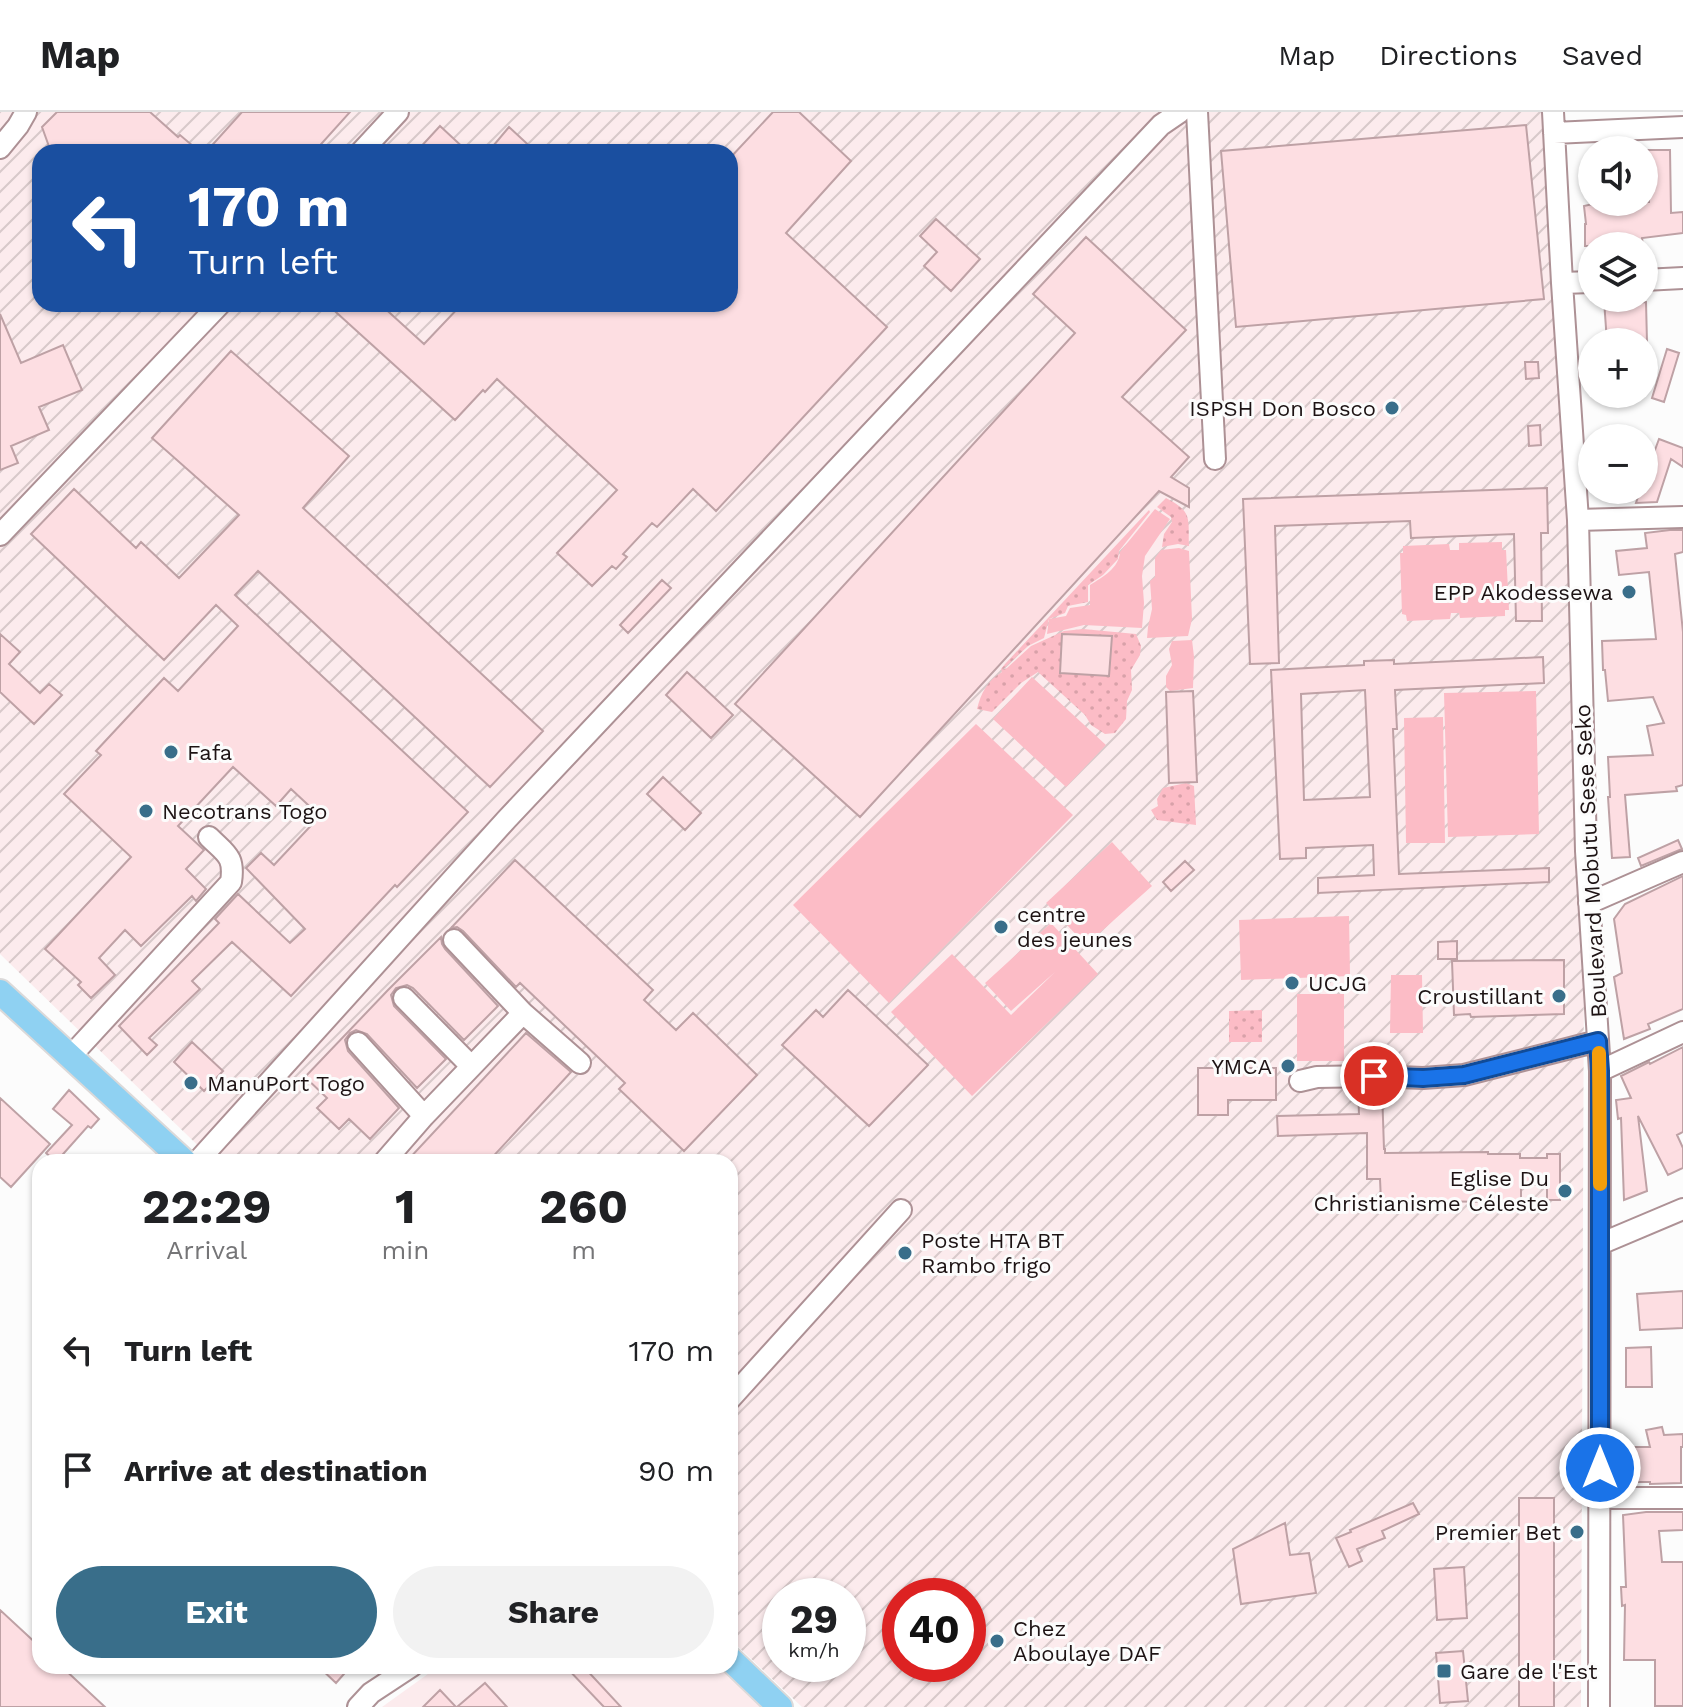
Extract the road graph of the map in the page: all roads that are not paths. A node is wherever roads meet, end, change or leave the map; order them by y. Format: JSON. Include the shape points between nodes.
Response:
{"nodes":[{"id":1,"x":26,"y":112,"type":"edge"},
{"id":2,"x":398,"y":112,"type":"edge"},
{"id":3,"x":1180,"y":112,"type":"edge"},
{"id":4,"x":1197,"y":112,"type":"edge"},
{"id":5,"x":1553,"y":112,"type":"edge"},
{"id":6,"x":1683,"y":127,"type":"edge"},
{"id":7,"x":1554,"y":133,"type":"junction"},
{"id":8,"x":368,"y":144,"type":"edge"},
{"id":9,"x":0,"y":148,"type":"edge"},
{"id":10,"x":1683,"y":278,"type":"edge"},
{"id":11,"x":1658,"y":279,"type":"edge"},
{"id":12,"x":1578,"y":282,"type":"edge"},
{"id":13,"x":1562,"y":283,"type":"junction"},
{"id":14,"x":212,"y":312,"type":"edge"},
{"id":15,"x":1215,"y":459,"type":"dead end"},
{"id":16,"x":1683,"y":517,"type":"edge"},
{"id":17,"x":1578,"y":520,"type":"junction"},
{"id":18,"x":0,"y":535,"type":"edge"},
{"id":19,"x":209,"y":837,"type":"dead end"},
{"id":20,"x":1683,"y":862,"type":"edge"},
{"id":21,"x":1589,"y":903,"type":"junction"},
{"id":22,"x":454,"y":940,"type":"dead end"},
{"id":23,"x":0,"y":992,"type":"edge"},
{"id":24,"x":404,"y":998,"type":"dead end"},
{"id":25,"x":523,"y":1013,"type":"junction"},
{"id":26,"x":1683,"y":1032,"type":"edge"},
{"id":27,"x":1598,"y":1041,"type":"junction"},
{"id":28,"x":358,"y":1043,"type":"dead end"},
{"id":29,"x":70,"y":1057,"type":"junction"},
{"id":30,"x":580,"y":1063,"type":"dead end"},
{"id":31,"x":471,"y":1066,"type":"junction"},
{"id":32,"x":1600,"y":1071,"type":"junction"},
{"id":33,"x":1300,"y":1081,"type":"dead end"},
{"id":34,"x":424,"y":1116,"type":"junction"},
{"id":35,"x":176,"y":1154,"type":"edge"},
{"id":36,"x":204,"y":1154,"type":"edge"},
{"id":37,"x":391,"y":1154,"type":"edge"},
{"id":38,"x":1683,"y":1209,"type":"edge"},
{"id":39,"x":901,"y":1210,"type":"dead end"},
{"id":40,"x":1600,"y":1244,"type":"junction"},
{"id":41,"x":738,"y":1390,"type":"edge"},
{"id":42,"x":1599,"y":1498,"type":"junction"},
{"id":43,"x":1683,"y":1498,"type":"edge"},
{"id":44,"x":738,"y":1667,"type":"edge"},
{"id":45,"x":400,"y":1674,"type":"edge"},
{"id":46,"x":358,"y":1707,"type":"edge"},
{"id":47,"x":780,"y":1707,"type":"edge"},
{"id":48,"x":1599,"y":1707,"type":"edge"}],
"edges":[{"from":1,"to":9,"type":"street"},
{"from":2,"to":8,"type":"street"},
{"from":3,"to":36,"type":"street","via":[[1161,125],[517,807]]},
{"from":4,"to":15,"type":"street"},
{"from":5,"to":7,"type":"street","name":"Boulevard Mobutu Sese Seko"},
{"from":6,"to":7,"type":"street"},
{"from":7,"to":13,"type":"street","name":"Boulevard Mobutu Sese Seko"},
{"from":10,"to":11,"type":"street"},
{"from":12,"to":13,"type":"street"},
{"from":13,"to":17,"type":"street","name":"Boulevard Mobutu Sese Seko"},
{"from":14,"to":18,"type":"street"},
{"from":16,"to":17,"type":"street"},
{"from":17,"to":21,"type":"street","name":"Boulevard Mobutu Sese Seko"},
{"from":19,"to":29,"type":"street","via":[[229,857],[231,882]]},
{"from":20,"to":21,"type":"street"},
{"from":21,"to":27,"type":"street","name":"Boulevard Mobutu Sese Seko"},
{"from":22,"to":25,"type":"street"},
{"from":23,"to":29,"type":"main road"},
{"from":24,"to":31,"type":"street"},
{"from":25,"to":30,"type":"street"},
{"from":25,"to":31,"type":"street"},
{"from":26,"to":32,"type":"street"},
{"from":27,"to":32,"type":"street","name":"Boulevard Mobutu Sese Seko"},
{"from":27,"to":33,"type":"street","via":[[1464,1075]]},
{"from":28,"to":34,"type":"street"},
{"from":29,"to":35,"type":"main road"},
{"from":31,"to":34,"type":"street"},
{"from":32,"to":40,"type":"street","name":"Boulevard Mobutu Sese Seko"},
{"from":34,"to":37,"type":"street"},
{"from":38,"to":40,"type":"street"},
{"from":39,"to":41,"type":"street"},
{"from":40,"to":42,"type":"street","name":"Boulevard Mobutu Sese Seko"},
{"from":42,"to":43,"type":"street"},
{"from":42,"to":48,"type":"street","name":"Boulevard Mobutu Sese Seko"},
{"from":44,"to":47,"type":"main road"},
{"from":45,"to":46,"type":"street"}]}
